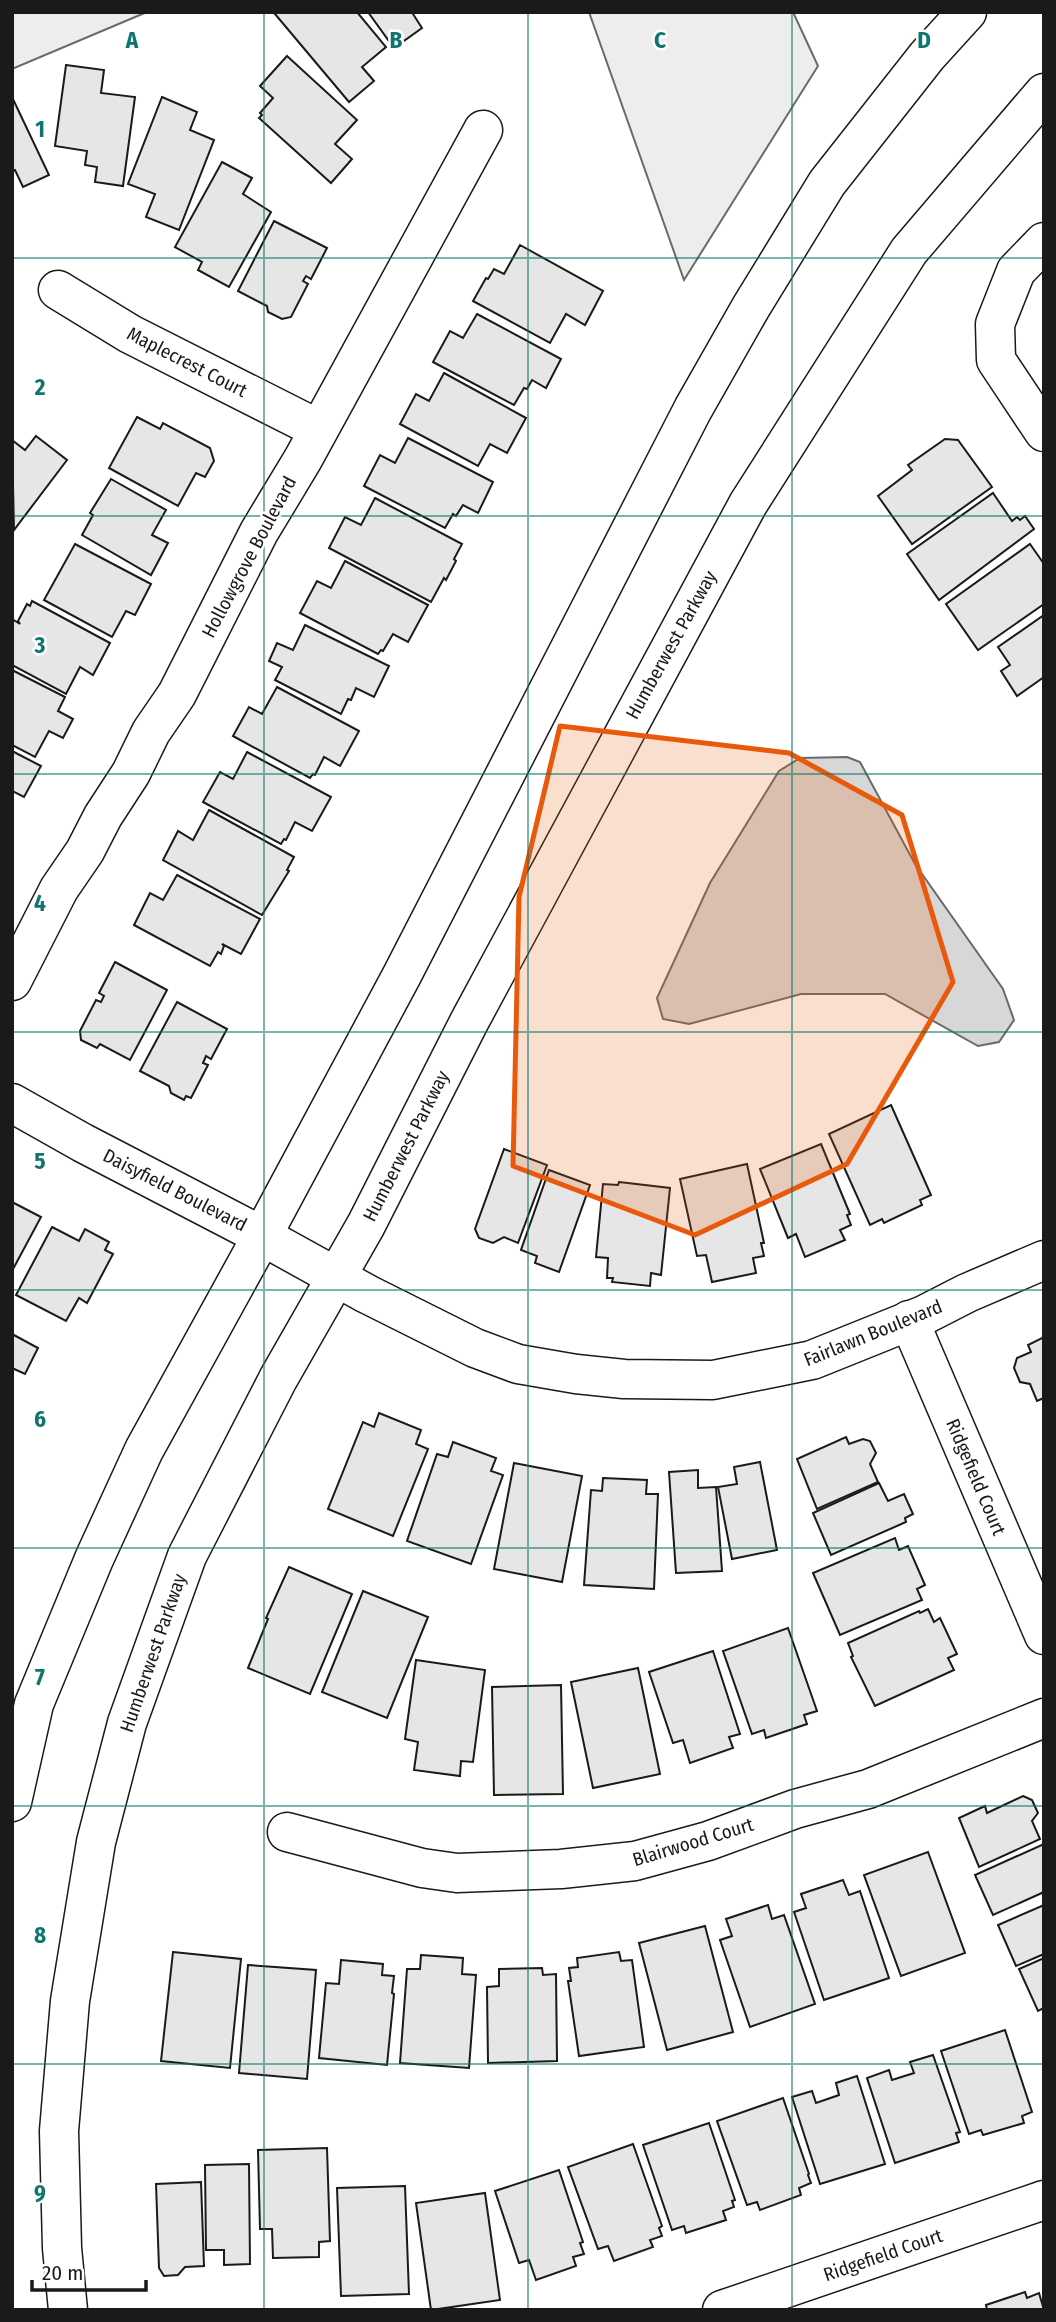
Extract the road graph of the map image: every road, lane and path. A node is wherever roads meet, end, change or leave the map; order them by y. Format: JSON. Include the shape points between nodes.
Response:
{"nodes":[{"id":1,"x":967,"y":12,"type":"edge"},
{"id":2,"x":1044,"y":93,"type":"edge"},
{"id":3,"x":483,"y":130,"type":"dead end"},
{"id":4,"x":1044,"y":242,"type":"edge"},
{"id":5,"x":58,"y":290,"type":"dead end"},
{"id":6,"x":318,"y":429,"type":"junction"},
{"id":7,"x":1044,"y":432,"type":"edge"},
{"id":8,"x":12,"y":981,"type":"edge"},
{"id":9,"x":12,"y":1103,"type":"edge"},
{"id":10,"x":262,"y":1236,"type":"junction"},
{"id":11,"x":1044,"y":1260,"type":"edge"},
{"id":12,"x":338,"y":1277,"type":"junction"},
{"id":13,"x":909,"y":1320,"type":"junction"},
{"id":14,"x":1044,"y":1635,"type":"edge"},
{"id":15,"x":1044,"y":1718,"type":"edge"},
{"id":16,"x":12,"y":1802,"type":"edge"},
{"id":17,"x":287,"y":1832,"type":"dead end"},
{"id":18,"x":1044,"y":2200,"type":"edge"},
{"id":19,"x":68,"y":2310,"type":"edge"},
{"id":20,"x":722,"y":2310,"type":"edge"}],
"edges":[{"from":1,"to":10,"type":"main road","via":[[927,55],[827,183],[745,318],[693,409]]},
{"from":2,"to":12,"type":"main road","name":"Humberwest Parkway","via":[[909,251],[748,504],[469,1022]]},
{"from":3,"to":6,"type":"main road","name":"Hollowgrove Boulevard"},
{"from":4,"to":7,"type":"main road","via":[[1016,271],[995,324],[996,360]]},
{"from":5,"to":6,"type":"main road","name":"Maplecrest Court","via":[[130,334]]},
{"from":6,"to":8,"type":"main road","name":"Hollowgrove Boulevard","via":[[177,694],[59,889]]},
{"from":9,"to":10,"type":"main road","name":"Daisyfield Boulevard"},
{"from":10,"to":12,"type":"main road","name":"Daisyfield Boulevard"},
{"from":10,"to":16,"type":"main road","via":[[144,1450],[94,1559],[34,1704]]},
{"from":11,"to":13,"type":"main road","name":"Fairlawn Boulevard"},
{"from":12,"to":13,"type":"main road","name":"Fairlawn Boulevard","via":[[475,1348],[508,1360],[624,1379],[713,1380],[769,1370],[813,1360]]},
{"from":12,"to":19,"type":"main road","name":"Humberwest Parkway","via":[[278,1379],[187,1556],[127,1723],[96,1842],[70,2001],[59,2131]]},
{"from":13,"to":14,"type":"main road","name":"Ridgefield Court"},
{"from":15,"to":17,"type":"main road","name":"Blairwood Court","via":[[868,1789],[635,1861],[457,1873]]},
{"from":18,"to":20,"type":"main road","name":"Ridgefield Court"}]}
